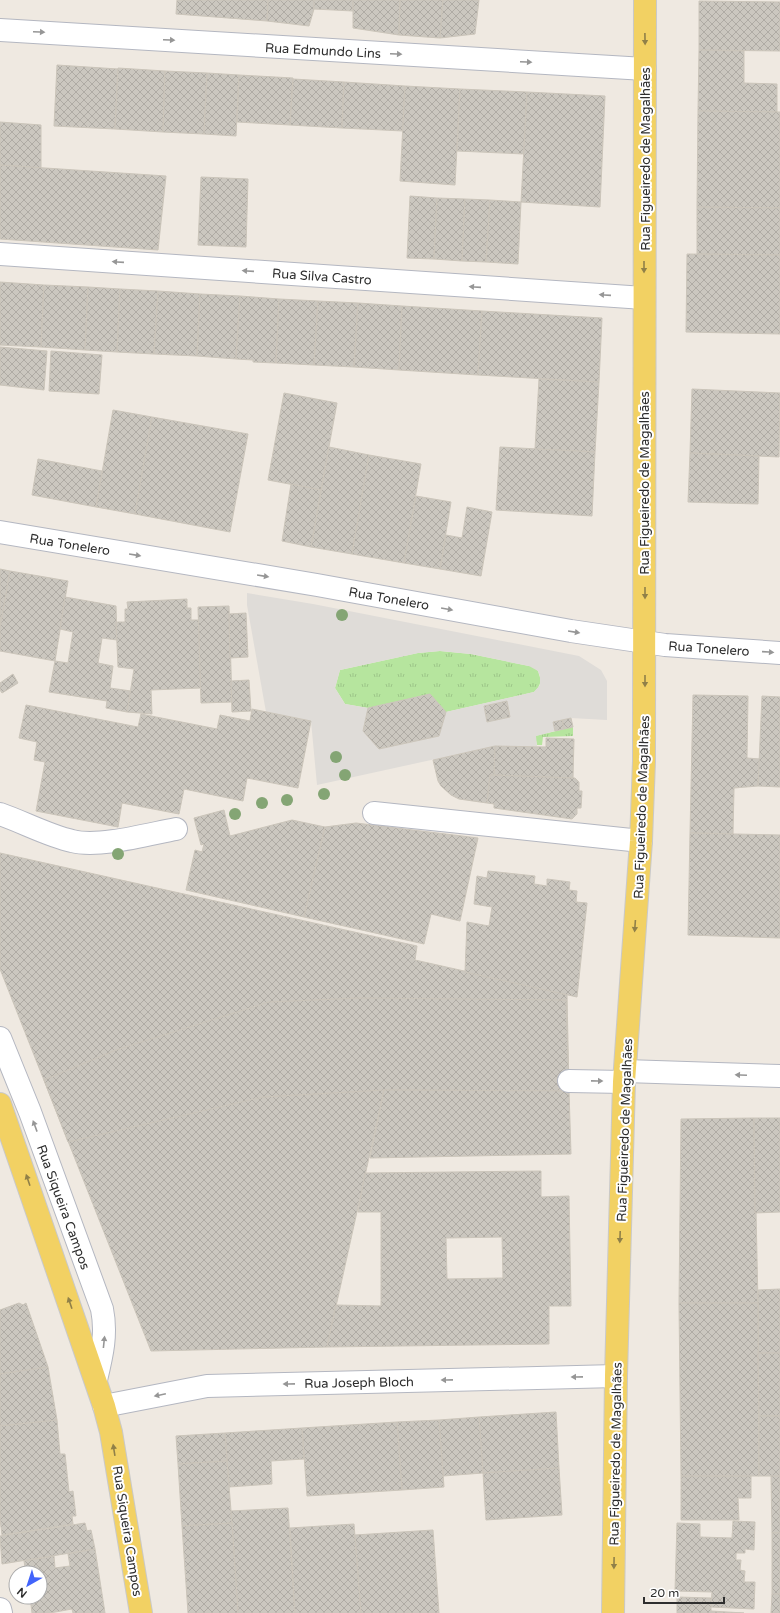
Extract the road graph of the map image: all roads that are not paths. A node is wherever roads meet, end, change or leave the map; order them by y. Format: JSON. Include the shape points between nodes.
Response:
{"nodes":[{"id":1,"x":645,"y":0,"type":"edge"},
{"id":2,"x":0,"y":30,"type":"edge"},
{"id":3,"x":645,"y":70,"type":"junction"},
{"id":4,"x":0,"y":254,"type":"edge"},
{"id":5,"x":644,"y":298,"type":"junction"},
{"id":6,"x":0,"y":532,"type":"edge"},
{"id":7,"x":645,"y":642,"type":"junction"},
{"id":8,"x":780,"y":653,"type":"edge"},
{"id":9,"x":374,"y":813,"type":"dead end"},
{"id":10,"x":0,"y":814,"type":"edge"},
{"id":11,"x":176,"y":829,"type":"dead end"},
{"id":12,"x":641,"y":841,"type":"junction"},
{"id":13,"x":0,"y":1038,"type":"edge"},
{"id":14,"x":625,"y":1076,"type":"junction"},
{"id":15,"x":780,"y":1076,"type":"edge"},
{"id":16,"x":569,"y":1081,"type":"dead end"},
{"id":17,"x":0,"y":1104,"type":"edge"},
{"id":18,"x":616,"y":1376,"type":"junction"},
{"id":19,"x":96,"y":1380,"type":"junction"},
{"id":20,"x":104,"y":1406,"type":"junction"},
{"id":21,"x":0,"y":1609,"type":"edge"},
{"id":22,"x":1,"y":1613,"type":"edge"},
{"id":23,"x":141,"y":1613,"type":"edge"},
{"id":24,"x":613,"y":1613,"type":"edge"}],
"edges":[{"from":1,"to":3,"type":"main road","name":"Rua Figueiredo de Magalhães","one_way":true},
{"from":2,"to":3,"type":"street","name":"Rua Edmundo Lins","one_way":true},
{"from":3,"to":5,"type":"main road","name":"Rua Figueiredo de Magalhães","one_way":true},
{"from":5,"to":4,"type":"street","name":"Rua Silva Castro","one_way":true},
{"from":5,"to":7,"type":"main road","name":"Rua Figueiredo de Magalhães","one_way":true},
{"from":6,"to":7,"type":"street","name":"Rua Tonelero","one_way":true},
{"from":7,"to":8,"type":"street","name":"Rua Tonelero","one_way":true},
{"from":7,"to":12,"type":"main road","name":"Rua Figueiredo de Magalhães","one_way":true},
{"from":9,"to":12,"type":"street"},
{"from":10,"to":11,"type":"street","via":[[73,841],[91,843]]},
{"from":12,"to":14,"type":"main road","name":"Rua Figueiredo de Magalhães","one_way":true},
{"from":19,"to":13,"type":"street","name":"Rua Siqueira Campos","one_way":true,"via":[[105,1341],[102,1309],[30,1112]]},
{"from":15,"to":14,"type":"street","one_way":true},
{"from":16,"to":14,"type":"street","one_way":true},
{"from":14,"to":18,"type":"main road","name":"Rua Figueiredo de Magalhães","one_way":true},
{"from":19,"to":17,"type":"main road","name":"Rua Siqueira Campos","one_way":true},
{"from":18,"to":20,"type":"street","name":"Rua Joseph Bloch","one_way":true,"via":[[207,1386]]},
{"from":18,"to":24,"type":"main road","name":"Rua Figueiredo de Magalhães","one_way":true},
{"from":19,"to":20,"type":"main road","name":"Rua Siqueira Campos"},
{"from":23,"to":20,"type":"main road","name":"Rua Siqueira Campos","one_way":true,"via":[[111,1432]]},
{"from":21,"to":22,"type":"street"}]}
